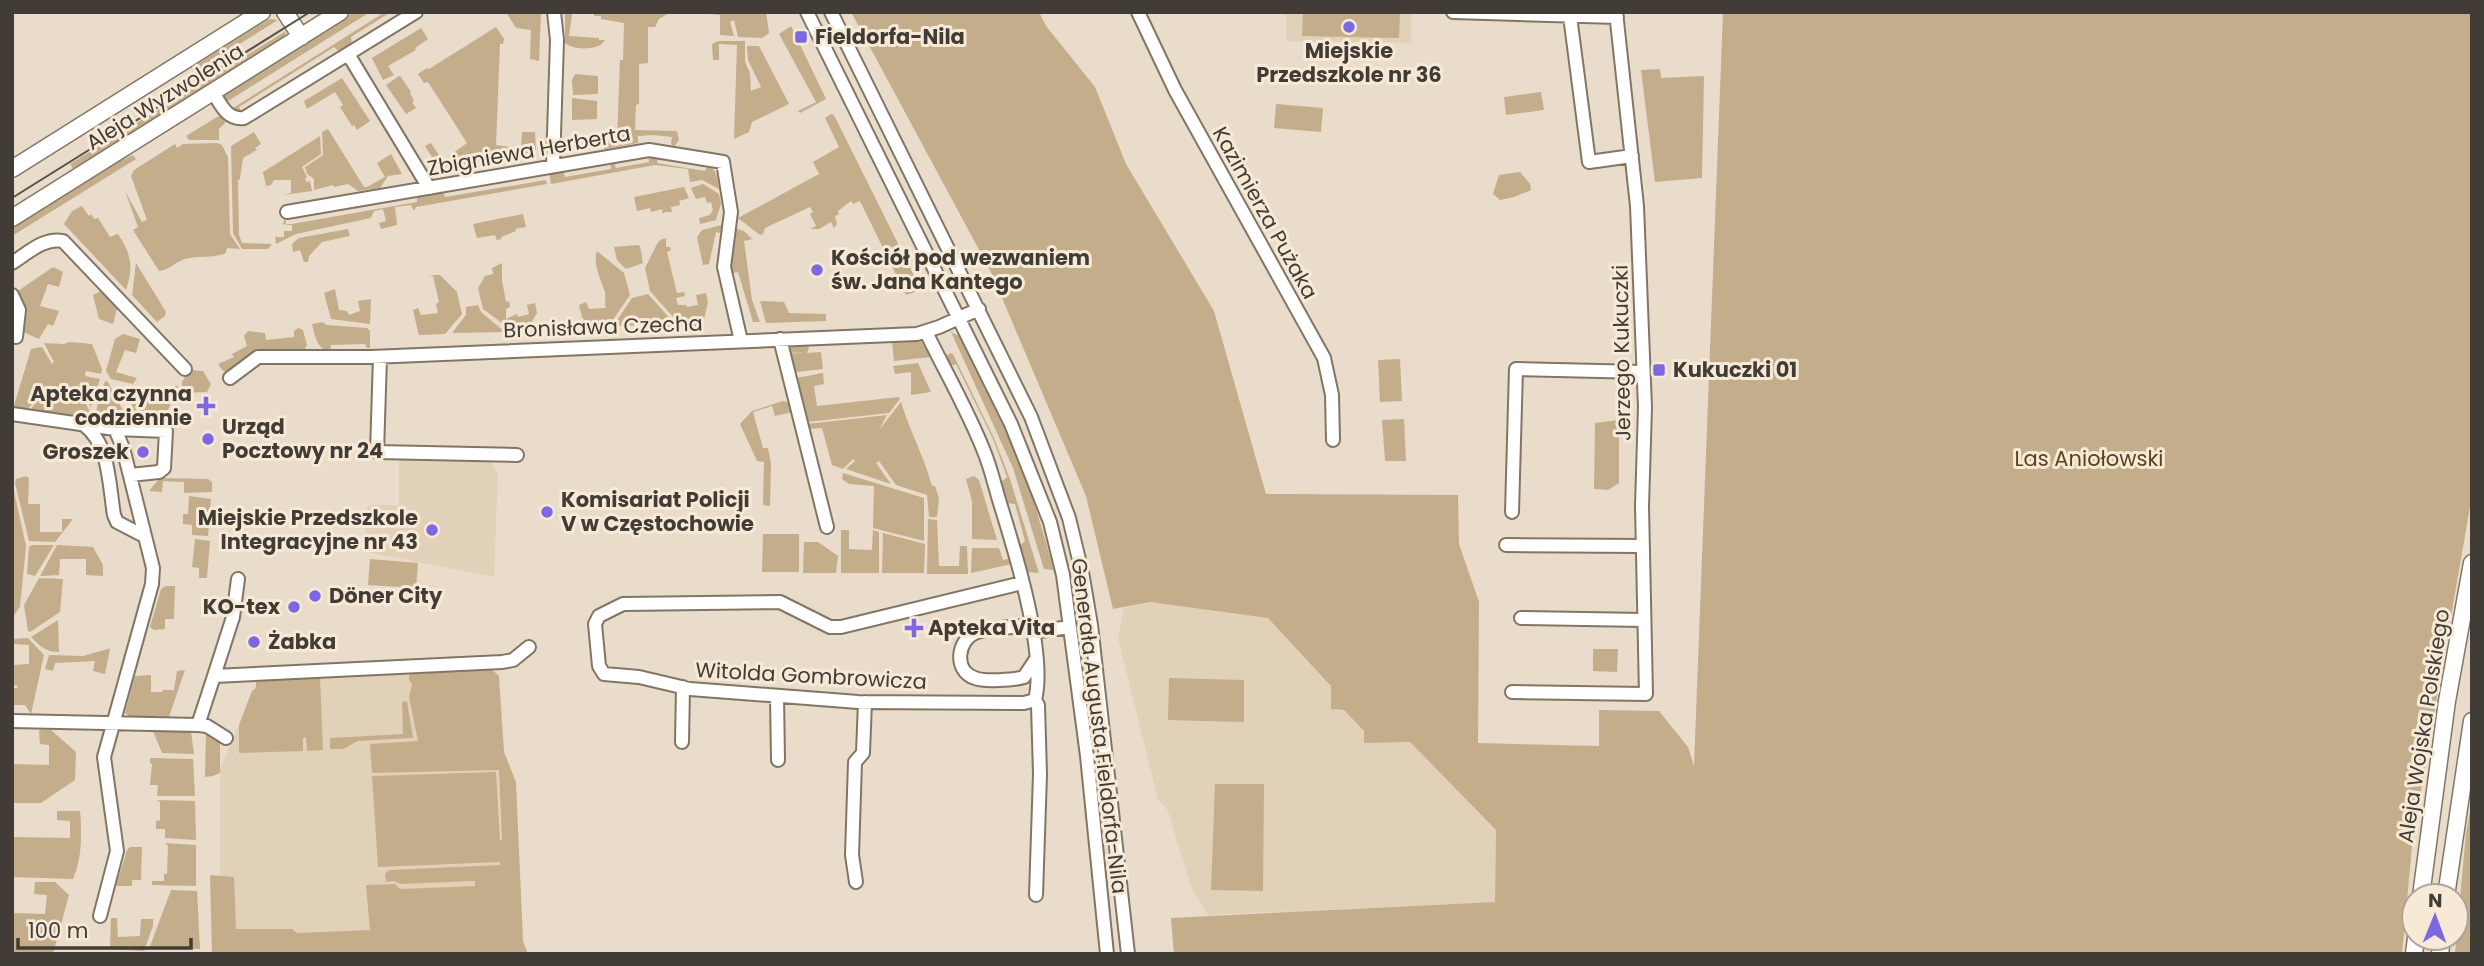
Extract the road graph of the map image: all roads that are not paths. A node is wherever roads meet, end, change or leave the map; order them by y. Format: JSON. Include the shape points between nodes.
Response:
{"nodes":[{"id":1,"x":262,"y":12,"type":"edge"},
{"id":2,"x":285,"y":12,"type":"edge"},
{"id":3,"x":340,"y":12,"type":"edge"},
{"id":4,"x":416,"y":12,"type":"edge"},
{"id":5,"x":554,"y":12,"type":"edge"},
{"id":6,"x":807,"y":12,"type":"edge"},
{"id":7,"x":831,"y":12,"type":"edge"},
{"id":8,"x":1138,"y":12,"type":"edge"},
{"id":9,"x":1453,"y":12,"type":"edge"},
{"id":10,"x":1616,"y":15,"type":"edge"},
{"id":11,"x":1570,"y":16,"type":"junction"},
{"id":12,"x":302,"y":37,"type":"junction"},
{"id":13,"x":348,"y":54,"type":"junction"},
{"id":14,"x":213,"y":92,"type":"junction"},
{"id":15,"x":1632,"y":156,"type":"junction"},
{"id":16,"x":553,"y":166,"type":"junction"},
{"id":17,"x":12,"y":169,"type":"edge"},
{"id":18,"x":429,"y":188,"type":"junction"},
{"id":19,"x":286,"y":212,"type":"dead end"},
{"id":20,"x":12,"y":218,"type":"edge"},
{"id":21,"x":12,"y":263,"type":"edge"},
{"id":22,"x":12,"y":295,"type":"edge"},
{"id":23,"x":979,"y":309,"type":"junction"},
{"id":24,"x":960,"y":318,"type":"junction"},
{"id":25,"x":926,"y":332,"type":"junction"},
{"id":26,"x":16,"y":337,"type":"dead end"},
{"id":27,"x":780,"y":339,"type":"junction"},
{"id":28,"x":741,"y":341,"type":"junction"},
{"id":29,"x":380,"y":357,"type":"junction"},
{"id":30,"x":185,"y":369,"type":"dead end"},
{"id":31,"x":1643,"y":372,"type":"junction"},
{"id":32,"x":230,"y":378,"type":"dead end"},
{"id":33,"x":12,"y":414,"type":"edge"},
{"id":34,"x":83,"y":424,"type":"junction"},
{"id":35,"x":115,"y":429,"type":"junction"},
{"id":36,"x":1333,"y":440,"type":"dead end"},
{"id":37,"x":517,"y":455,"type":"dead end"},
{"id":38,"x":130,"y":475,"type":"junction"},
{"id":39,"x":1512,"y":512,"type":"dead end"},
{"id":40,"x":827,"y":527,"type":"dead end"},
{"id":41,"x":144,"y":536,"type":"junction"},
{"id":42,"x":1506,"y":545,"type":"dead end"},
{"id":43,"x":1643,"y":546,"type":"junction"},
{"id":44,"x":2472,"y":563,"type":"edge"},
{"id":45,"x":238,"y":579,"type":"dead end"},
{"id":46,"x":1022,"y":583,"type":"junction"},
{"id":47,"x":1521,"y":618,"type":"dead end"},
{"id":48,"x":1644,"y":620,"type":"junction"},
{"id":49,"x":1070,"y":627,"type":"junction"},
{"id":50,"x":1032,"y":629,"type":"junction"},
{"id":51,"x":529,"y":647,"type":"dead end"},
{"id":52,"x":1036,"y":659,"type":"junction"},
{"id":53,"x":214,"y":676,"type":"junction"},
{"id":54,"x":683,"y":687,"type":"junction"},
{"id":55,"x":1512,"y":692,"type":"dead end"},
{"id":56,"x":777,"y":696,"type":"junction"},
{"id":57,"x":1035,"y":700,"type":"junction"},
{"id":58,"x":865,"y":702,"type":"junction"},
{"id":59,"x":12,"y":720,"type":"edge"},
{"id":60,"x":2472,"y":721,"type":"edge"},
{"id":61,"x":113,"y":723,"type":"junction"},
{"id":62,"x":198,"y":725,"type":"junction"},
{"id":63,"x":226,"y":738,"type":"dead end"},
{"id":64,"x":682,"y":743,"type":"dead end"},
{"id":65,"x":778,"y":760,"type":"dead end"},
{"id":66,"x":2423,"y":882,"type":"edge"},
{"id":67,"x":2448,"y":882,"type":"edge"},
{"id":68,"x":856,"y":883,"type":"dead end"},
{"id":69,"x":1036,"y":895,"type":"dead end"},
{"id":70,"x":100,"y":916,"type":"dead end"},
{"id":71,"x":1107,"y":954,"type":"edge"},
{"id":72,"x":1128,"y":954,"type":"edge"}],
"edges":[{"from":1,"to":17,"type":"main road","name":"Aleja Wyzwolenia"},
{"from":2,"to":12,"type":"main road"},
{"from":3,"to":12,"type":"main road","name":"Aleja Wyzwolenia"},
{"from":4,"to":13,"type":"street"},
{"from":5,"to":16,"type":"street"},
{"from":6,"to":24,"type":"street","name":"Generała Augusta Fieldorfa-Nila"},
{"from":7,"to":23,"type":"street","name":"Generała Augusta Fieldorfa-Nila"},
{"from":8,"to":36,"type":"street","name":"Kazimierza Pużaka","via":[[1175,90],[1324,358],[1332,396]]},
{"from":9,"to":11,"type":"street"},
{"from":10,"to":11,"type":"street"},
{"from":10,"to":15,"type":"street","name":"Jerzego Kukuczki"},
{"from":11,"to":15,"type":"street","via":[[1589,162]]},
{"from":12,"to":14,"type":"main road","name":"Aleja Wyzwolenia"},
{"from":13,"to":14,"type":"street","via":[[239,119],[228,115]]},
{"from":13,"to":18,"type":"street"},
{"from":14,"to":20,"type":"main road","name":"Aleja Wyzwolenia"},
{"from":15,"to":31,"type":"street","name":"Jerzego Kukuczki"},
{"from":16,"to":18,"type":"street","name":"Zbigniewa Herberta"},
{"from":16,"to":28,"type":"street","name":"Zbigniewa Herberta","via":[[649,150],[723,162],[730,212],[724,268]]},
{"from":18,"to":19,"type":"street","name":"Zbigniewa Herberta"},
{"from":21,"to":30,"type":"street","via":[[44,242],[63,240]]},
{"from":22,"to":26,"type":"street","via":[[19,310]]},
{"from":23,"to":24,"type":"street","name":"Bronisława Czecha"},
{"from":23,"to":72,"type":"street","name":"Generała Augusta Fieldorfa-Nila","via":[[1050,463],[1082,572]]},
{"from":24,"to":25,"type":"street","name":"Bronisława Czecha"},
{"from":24,"to":49,"type":"street","name":"Generała Augusta Fieldorfa-Nila","via":[[1011,424],[1050,522]]},
{"from":25,"to":27,"type":"street","name":"Bronisława Czecha"},
{"from":25,"to":46,"type":"street","via":[[983,449]]},
{"from":27,"to":28,"type":"street","name":"Bronisława Czecha"},
{"from":27,"to":40,"type":"street"},
{"from":28,"to":29,"type":"street","name":"Bronisława Czecha"},
{"from":29,"to":32,"type":"street","name":"Bronisława Czecha","via":[[258,357]]},
{"from":29,"to":37,"type":"street","via":[[377,452]]},
{"from":31,"to":39,"type":"street","via":[[1516,369]]},
{"from":31,"to":43,"type":"street","name":"Jerzego Kukuczki"},
{"from":33,"to":34,"type":"street"},
{"from":34,"to":35,"type":"street"},
{"from":34,"to":41,"type":"street","via":[[101,444],[117,522]]},
{"from":35,"to":38,"type":"street"},
{"from":35,"to":38,"type":"street","via":[[166,430],[164,468]]},
{"from":38,"to":41,"type":"street"},
{"from":41,"to":61,"type":"street","via":[[153,568],[152,584]]},
{"from":42,"to":43,"type":"street"},
{"from":43,"to":48,"type":"street","name":"Jerzego Kukuczki"},
{"from":44,"to":66,"type":"main road","name":"Aleja Wojska Polskiego","via":[[2445,715]]},
{"from":45,"to":53,"type":"street","via":[[233,617]]},
{"from":46,"to":50,"type":"street"},
{"from":46,"to":54,"type":"street","name":"Witolda Gombrowicza","via":[[841,627],[780,602],[623,604],[599,616],[595,624],[599,666],[604,674]]},
{"from":47,"to":48,"type":"street"},
{"from":48,"to":55,"type":"street","name":"Jerzego Kukuczki","via":[[1646,694]]},
{"from":49,"to":50,"type":"street"},
{"from":49,"to":71,"type":"street","name":"Generała Augusta Fieldorfa-Nila"},
{"from":50,"to":52,"type":"street"},
{"from":50,"to":52,"type":"street","via":[[976,632],[965,639],[959,658],[967,673],[979,679],[1024,677]]},
{"from":51,"to":53,"type":"street","via":[[513,660],[502,662]]},
{"from":52,"to":57,"type":"street"},
{"from":53,"to":62,"type":"street"},
{"from":54,"to":56,"type":"street","name":"Witolda Gombrowicza"},
{"from":54,"to":64,"type":"street"},
{"from":56,"to":58,"type":"street","name":"Witolda Gombrowicza"},
{"from":56,"to":65,"type":"street"},
{"from":57,"to":58,"type":"street","name":"Witolda Gombrowicza"},
{"from":57,"to":69,"type":"street","via":[[1040,774]]},
{"from":58,"to":68,"type":"street","via":[[863,753],[855,762],[852,855]]},
{"from":59,"to":61,"type":"street"},
{"from":60,"to":67,"type":"main road"},
{"from":61,"to":62,"type":"street"},
{"from":61,"to":70,"type":"street","via":[[104,757],[117,851]]},
{"from":62,"to":63,"type":"street"}]}
